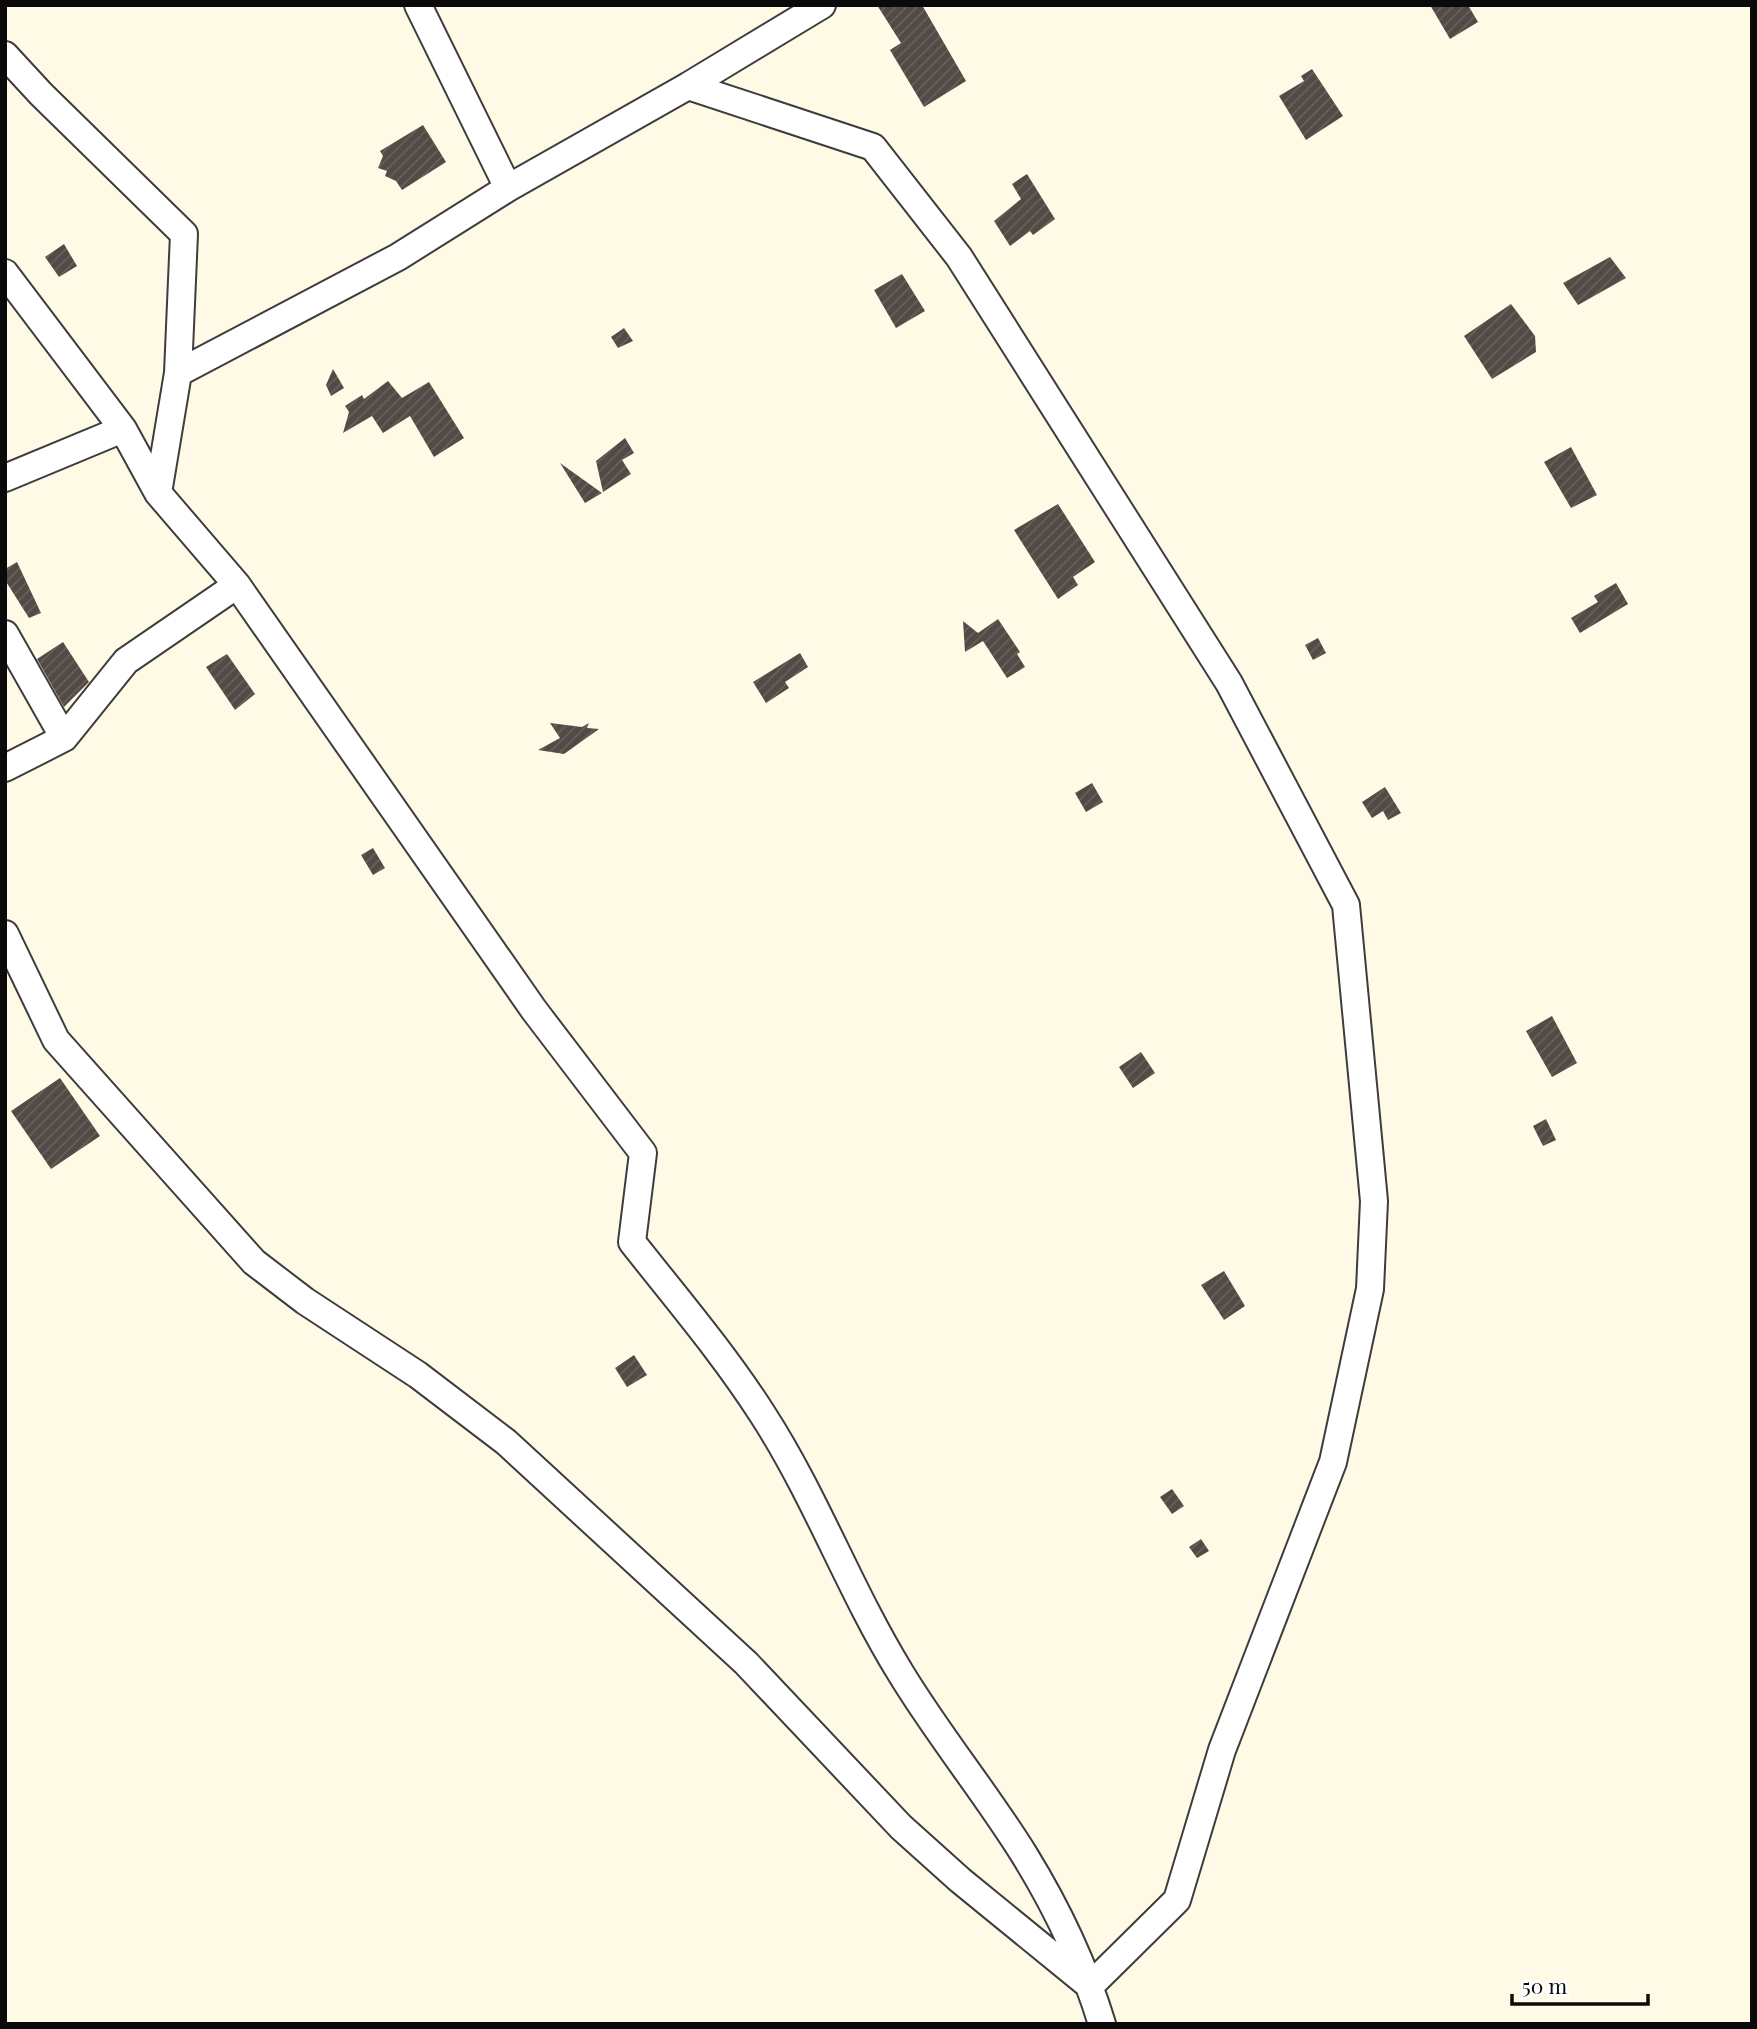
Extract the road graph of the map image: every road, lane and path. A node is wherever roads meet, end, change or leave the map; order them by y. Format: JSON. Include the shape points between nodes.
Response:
{"nodes":[{"id":1,"x":418,"y":5,"type":"edge"},
{"id":2,"x":822,"y":5,"type":"edge"},
{"id":3,"x":5,"y":55,"type":"edge"},
{"id":4,"x":688,"y":86,"type":"junction"},
{"id":5,"x":508,"y":188,"type":"junction"},
{"id":6,"x":5,"y":273,"type":"edge"},
{"id":7,"x":178,"y":373,"type":"junction"},
{"id":8,"x":123,"y":429,"type":"junction"},
{"id":9,"x":5,"y":478,"type":"edge"},
{"id":10,"x":158,"y":493,"type":"junction"},
{"id":11,"x":237,"y":585,"type":"junction"},
{"id":12,"x":5,"y":634,"type":"edge"},
{"id":13,"x":64,"y":738,"type":"junction"},
{"id":14,"x":5,"y":768,"type":"edge"},
{"id":15,"x":5,"y":934,"type":"edge"},
{"id":16,"x":1090,"y":1986,"type":"junction"},
{"id":17,"x":1102,"y":2024,"type":"edge"}],
"edges":[{"from":1,"to":5,"type":"street"},
{"from":2,"to":4,"type":"street"},
{"from":3,"to":7,"type":"street","via":[[184,234]]},
{"from":4,"to":5,"type":"street"},
{"from":4,"to":16,"type":"street","via":[[873,147],[959,257],[1228,682],[1346,905],[1374,1202],[1370,1289],[1333,1462],[1222,1750],[1177,1900]]},
{"from":5,"to":7,"type":"street","via":[[398,257]]},
{"from":6,"to":8,"type":"street"},
{"from":7,"to":10,"type":"street"},
{"from":8,"to":9,"type":"street"},
{"from":8,"to":10,"type":"street"},
{"from":10,"to":11,"type":"street"},
{"from":11,"to":13,"type":"street","via":[[126,661]]},
{"from":11,"to":16,"type":"street","via":[[534,1010],[643,1153],[632,1242],[763,1415],[887,1651],[1025,1856]]},
{"from":12,"to":13,"type":"street"},
{"from":13,"to":14,"type":"street"},
{"from":15,"to":16,"type":"street","via":[[56,1040],[254,1262],[506,1442],[746,1663],[901,1827]]},
{"from":16,"to":17,"type":"street"}]}
